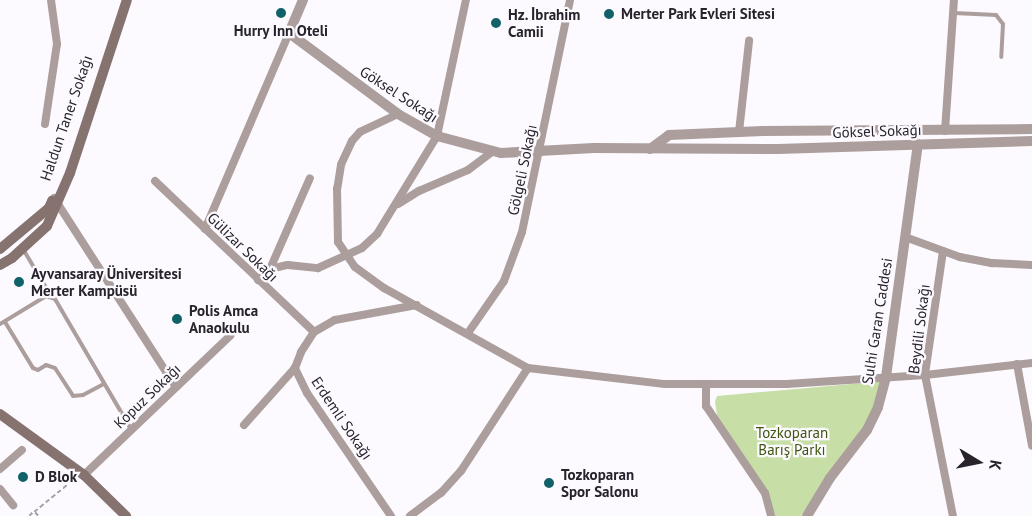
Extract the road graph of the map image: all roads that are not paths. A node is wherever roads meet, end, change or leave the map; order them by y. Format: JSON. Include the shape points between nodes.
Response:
{"nodes":[{"id":1,"x":51,"y":0,"type":"edge"},
{"id":2,"x":127,"y":0,"type":"edge"},
{"id":3,"x":303,"y":0,"type":"edge"},
{"id":4,"x":466,"y":0,"type":"edge"},
{"id":5,"x":570,"y":0,"type":"edge"},
{"id":6,"x":954,"y":0,"type":"edge"},
{"id":7,"x":120,"y":6,"type":"edge"},
{"id":8,"x":952,"y":13,"type":"junction"},
{"id":9,"x":289,"y":33,"type":"junction"},
{"id":10,"x":749,"y":41,"type":"dead end"},
{"id":11,"x":1001,"y":57,"type":"dead end"},
{"id":12,"x":398,"y":114,"type":"junction"},
{"id":13,"x":45,"y":124,"type":"dead end"},
{"id":14,"x":1032,"y":129,"type":"edge"},
{"id":15,"x":945,"y":131,"type":"junction"},
{"id":16,"x":739,"y":132,"type":"junction"},
{"id":17,"x":437,"y":136,"type":"junction"},
{"id":18,"x":1032,"y":141,"type":"edge"},
{"id":19,"x":918,"y":144,"type":"junction"},
{"id":20,"x":650,"y":150,"type":"junction"},
{"id":21,"x":493,"y":151,"type":"junction"},
{"id":22,"x":540,"y":151,"type":"junction"},
{"id":23,"x":310,"y":177,"type":"dead end"},
{"id":24,"x":155,"y":181,"type":"dead end"},
{"id":25,"x":55,"y":200,"type":"junction"},
{"id":26,"x":395,"y":205,"type":"junction"},
{"id":27,"x":204,"y":229,"type":"junction"},
{"id":28,"x":905,"y":237,"type":"junction"},
{"id":29,"x":23,"y":248,"type":"junction"},
{"id":30,"x":0,"y":249,"type":"edge"},
{"id":31,"x":943,"y":251,"type":"junction"},
{"id":32,"x":345,"y":255,"type":"junction"},
{"id":33,"x":0,"y":265,"type":"edge"},
{"id":34,"x":1032,"y":265,"type":"edge"},
{"id":35,"x":270,"y":269,"type":"junction"},
{"id":36,"x":258,"y":280,"type":"junction"},
{"id":37,"x":51,"y":296,"type":"junction"},
{"id":38,"x":417,"y":305,"type":"junction"},
{"id":39,"x":2,"y":323,"type":"edge"},
{"id":40,"x":314,"y":332,"type":"junction"},
{"id":41,"x":468,"y":333,"type":"junction"},
{"id":42,"x":230,"y":336,"type":"dead end"},
{"id":43,"x":1032,"y":363,"type":"edge"},
{"id":44,"x":1017,"y":364,"type":"junction"},
{"id":45,"x":295,"y":368,"type":"junction"},
{"id":46,"x":528,"y":368,"type":"junction"},
{"id":47,"x":925,"y":375,"type":"junction"},
{"id":48,"x":886,"y":377,"type":"junction"},
{"id":49,"x":104,"y":384,"type":"junction"},
{"id":50,"x":706,"y":385,"type":"junction"},
{"id":51,"x":176,"y":387,"type":"junction"},
{"id":52,"x":0,"y":414,"type":"edge"},
{"id":53,"x":244,"y":425,"type":"dead end"},
{"id":54,"x":131,"y":430,"type":"junction"},
{"id":55,"x":1032,"y":446,"type":"edge"},
{"id":56,"x":22,"y":450,"type":"dead end"},
{"id":57,"x":0,"y":469,"type":"edge"},
{"id":58,"x":82,"y":474,"type":"junction"},
{"id":59,"x":0,"y":489,"type":"edge"},
{"id":60,"x":13,"y":505,"type":"dead end"},
{"id":61,"x":126,"y":516,"type":"edge"},
{"id":62,"x":391,"y":516,"type":"edge"},
{"id":63,"x":410,"y":516,"type":"edge"},
{"id":64,"x":771,"y":516,"type":"edge"},
{"id":65,"x":807,"y":516,"type":"edge"},
{"id":66,"x":953,"y":516,"type":"edge"}],
"edges":[{"from":1,"to":13,"type":"street","via":[[57,44]]},
{"from":2,"to":25,"type":"main road","via":[[70,173]]},
{"from":3,"to":9,"type":"street"},
{"from":4,"to":17,"type":"street"},
{"from":5,"to":22,"type":"street","name":"Gölgeli Sokağı"},
{"from":6,"to":8,"type":"street"},
{"from":7,"to":25,"type":"main road","name":"Haldun Taner Sokağı"},
{"from":8,"to":11,"type":"lane","via":[[996,15],[1002,24]]},
{"from":8,"to":15,"type":"street"},
{"from":9,"to":12,"type":"street","name":"Göksel Sokağı"},
{"from":9,"to":27,"type":"street"},
{"from":10,"to":16,"type":"street"},
{"from":12,"to":17,"type":"street","name":"Göksel Sokağı"},
{"from":12,"to":32,"type":"street","via":[[360,132],[340,165],[337,228],[338,242]]},
{"from":14,"to":15,"type":"street","name":"Göksel Sokağı"},
{"from":15,"to":16,"type":"street","name":"Göksel Sokağı"},
{"from":16,"to":20,"type":"street","name":"Göksel Sokağı","via":[[669,135]]},
{"from":17,"to":21,"type":"street","name":"Göksel Sokağı"},
{"from":17,"to":26,"type":"street"},
{"from":18,"to":19,"type":"street","name":"Göksel Sokağı"},
{"from":19,"to":20,"type":"street","name":"Göksel Sokağı"},
{"from":19,"to":28,"type":"street","name":"Sulhi Garan Caddesi"},
{"from":20,"to":22,"type":"street","name":"Göksel Sokağı"},
{"from":21,"to":22,"type":"street","name":"Göksel Sokağı"},
{"from":21,"to":26,"type":"street","via":[[468,170]]},
{"from":22,"to":41,"type":"street","name":"Gölgeli Sokağı","via":[[522,232],[504,281]]},
{"from":23,"to":35,"type":"street"},
{"from":24,"to":27,"type":"street","name":"Gülizar Sokağı"},
{"from":25,"to":29,"type":"main road","via":[[47,226]]},
{"from":25,"to":30,"type":"main road","name":"Haldun Taner Sokağı"},
{"from":25,"to":51,"type":"street"},
{"from":26,"to":32,"type":"street","via":[[371,240]]},
{"from":27,"to":36,"type":"street","name":"Gülizar Sokağı"},
{"from":28,"to":31,"type":"street"},
{"from":28,"to":48,"type":"street","name":"Sulhi Garan Caddesi"},
{"from":29,"to":33,"type":"main road"},
{"from":29,"to":37,"type":"lane"},
{"from":31,"to":34,"type":"street","via":[[960,258]]},
{"from":31,"to":47,"type":"street","name":"Beydili Sokağı"},
{"from":32,"to":35,"type":"street","via":[[318,267],[288,265]]},
{"from":32,"to":38,"type":"street","via":[[384,288]]},
{"from":35,"to":36,"type":"street"},
{"from":36,"to":40,"type":"street","name":"Gülizar Sokağı"},
{"from":37,"to":39,"type":"lane"},
{"from":37,"to":49,"type":"lane"},
{"from":38,"to":40,"type":"street","via":[[335,320]]},
{"from":38,"to":41,"type":"street"},
{"from":39,"to":49,"type":"lane","via":[[33,368],[55,368],[73,396]]},
{"from":40,"to":45,"type":"street","name":"Erdemli Sokağı"},
{"from":41,"to":46,"type":"street"},
{"from":42,"to":51,"type":"street","name":"Kopuz Sokağı"},
{"from":43,"to":44,"type":"street"},
{"from":44,"to":47,"type":"street"},
{"from":44,"to":55,"type":"street"},
{"from":45,"to":53,"type":"street"},
{"from":45,"to":62,"type":"street","name":"Erdemli Sokağı","via":[[307,393]]},
{"from":46,"to":50,"type":"street"},
{"from":46,"to":63,"type":"street","via":[[461,471]]},
{"from":47,"to":48,"type":"street"},
{"from":47,"to":66,"type":"street","name":"Beydili Sokağı"},
{"from":48,"to":50,"type":"street","via":[[824,383]]},
{"from":48,"to":65,"type":"street","name":"Sulhi Garan Caddesi","via":[[867,430]]},
{"from":49,"to":54,"type":"lane"},
{"from":50,"to":64,"type":"street","via":[[706,406],[765,493]]},
{"from":51,"to":54,"type":"street","name":"Kopuz Sokağı"},
{"from":52,"to":58,"type":"main road"},
{"from":54,"to":58,"type":"street","name":"Kopuz Sokağı"},
{"from":56,"to":57,"type":"street"},
{"from":58,"to":61,"type":"main road"},
{"from":59,"to":60,"type":"street"}]}
